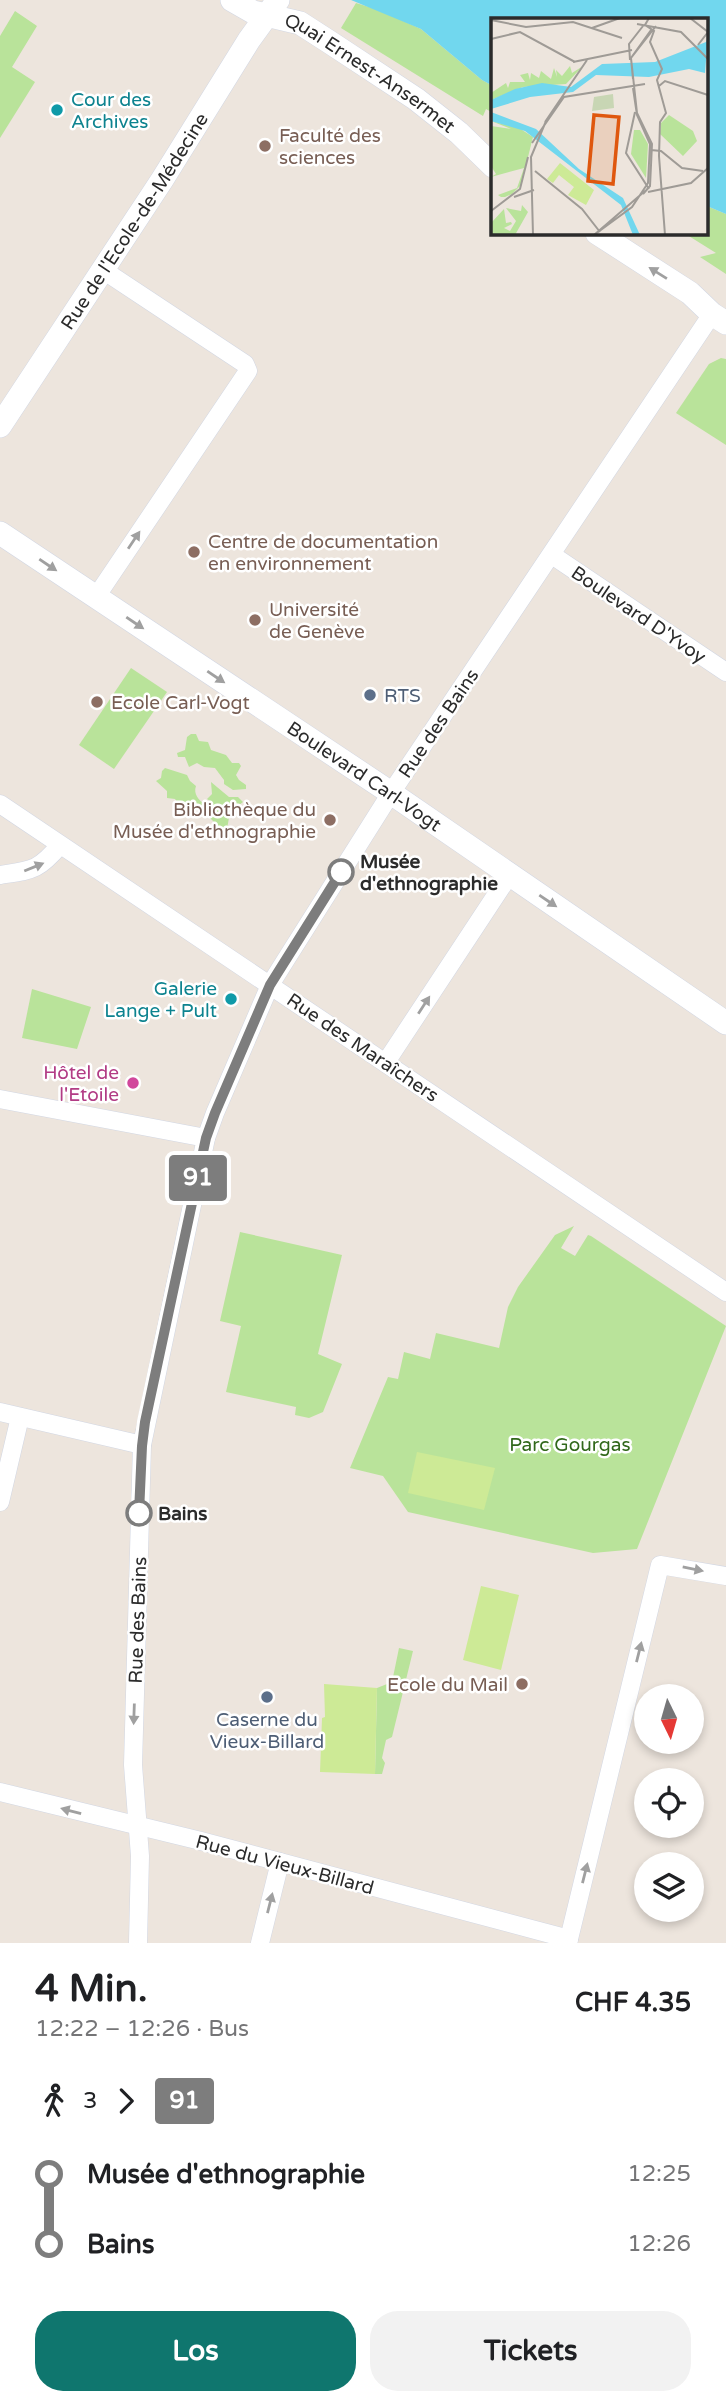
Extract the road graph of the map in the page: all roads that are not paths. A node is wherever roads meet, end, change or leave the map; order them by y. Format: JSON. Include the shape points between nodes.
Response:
{"nodes":[{"id":1,"x":232,"y":0,"type":"edge"},
{"id":2,"x":273,"y":8,"type":"edge"},
{"id":3,"x":491,"y":164,"type":"edge"},
{"id":4,"x":599,"y":234,"type":"edge"},
{"id":5,"x":103,"y":270,"type":"junction"},
{"id":6,"x":719,"y":319,"type":"edge"},
{"id":7,"x":0,"y":426,"type":"edge"},
{"id":8,"x":0,"y":533,"type":"edge"},
{"id":9,"x":552,"y":555,"type":"junction"},
{"id":10,"x":96,"y":597,"type":"junction"},
{"id":11,"x":726,"y":672,"type":"edge"},
{"id":12,"x":391,"y":793,"type":"junction"},
{"id":13,"x":0,"y":804,"type":"edge"},
{"id":14,"x":60,"y":845,"type":"junction"},
{"id":15,"x":510,"y":874,"type":"junction"},
{"id":16,"x":0,"y":875,"type":"edge"},
{"id":17,"x":270,"y":985,"type":"junction"},
{"id":18,"x":726,"y":1023,"type":"edge"},
{"id":19,"x":386,"y":1062,"type":"junction"},
{"id":20,"x":0,"y":1099,"type":"edge"},
{"id":21,"x":206,"y":1138,"type":"junction"},
{"id":22,"x":726,"y":1292,"type":"edge"},
{"id":23,"x":0,"y":1412,"type":"edge"},
{"id":24,"x":20,"y":1417,"type":"junction"},
{"id":25,"x":142,"y":1446,"type":"junction"},
{"id":26,"x":0,"y":1502,"type":"edge"},
{"id":27,"x":726,"y":1576,"type":"edge"},
{"id":28,"x":0,"y":1792,"type":"edge"},
{"id":29,"x":138,"y":1826,"type":"junction"},
{"id":30,"x":280,"y":1862,"type":"junction"},
{"id":31,"x":568,"y":1941,"type":"edge"},
{"id":32,"x":138,"y":1943,"type":"edge"},
{"id":33,"x":260,"y":1943,"type":"edge"}],
"edges":[{"from":1,"to":2,"type":"street","name":"Quai Ernest-Ansermet","via":[[253,12]]},
{"from":2,"to":3,"type":"street","name":"Quai Ernest-Ansermet","via":[[416,99]]},
{"from":2,"to":5,"type":"street","name":"Rue de l'Ecole-de-Médecine"},
{"from":6,"to":4,"type":"street","one_way":true,"via":[[690,293]]},
{"from":5,"to":7,"type":"street","name":"Rue de l'Ecole-de-Médecine"},
{"from":10,"to":5,"type":"street","one_way":true,"via":[[247,372],[245,364]]},
{"from":6,"to":9,"type":"street","name":"Rue des Bains"},
{"from":8,"to":10,"type":"street","name":"Boulevard Carl-Vogt","one_way":true},
{"from":9,"to":11,"type":"street","name":"Boulevard D'Yvoy"},
{"from":9,"to":12,"type":"street","name":"Rue des Bains"},
{"from":10,"to":12,"type":"street","name":"Boulevard Carl-Vogt","one_way":true},
{"from":12,"to":15,"type":"street","name":"Boulevard Carl-Vogt"},
{"from":12,"to":17,"type":"street","name":"Rue des Bains"},
{"from":13,"to":14,"type":"street","name":"Rue des Maraîchers"},
{"from":16,"to":14,"type":"street","one_way":true,"via":[[32,870]]},
{"from":14,"to":17,"type":"street","name":"Rue des Maraîchers"},
{"from":15,"to":18,"type":"street","name":"Boulevard Carl-Vogt","one_way":true},
{"from":19,"to":15,"type":"street","one_way":true},
{"from":17,"to":19,"type":"street","name":"Rue des Maraîchers"},
{"from":17,"to":21,"type":"street","name":"Rue des Bains"},
{"from":19,"to":22,"type":"street","name":"Rue des Maraîchers"},
{"from":20,"to":21,"type":"street"},
{"from":21,"to":25,"type":"street","name":"Rue des Bains"},
{"from":23,"to":24,"type":"street"},
{"from":24,"to":25,"type":"street"},
{"from":24,"to":26,"type":"street"},
{"from":25,"to":29,"type":"street","name":"Rue des Bains","one_way":true,"via":[[133,1765]]},
{"from":31,"to":27,"type":"street","one_way":true,"via":[[660,1565]]},
{"from":29,"to":28,"type":"street","name":"Rue du Vieux-Billard","one_way":true},
{"from":29,"to":30,"type":"street","name":"Rue du Vieux-Billard"},
{"from":29,"to":32,"type":"street","name":"Rue des Bains"},
{"from":30,"to":31,"type":"street","name":"Rue du Vieux-Billard"},
{"from":33,"to":30,"type":"street","one_way":true}]}
